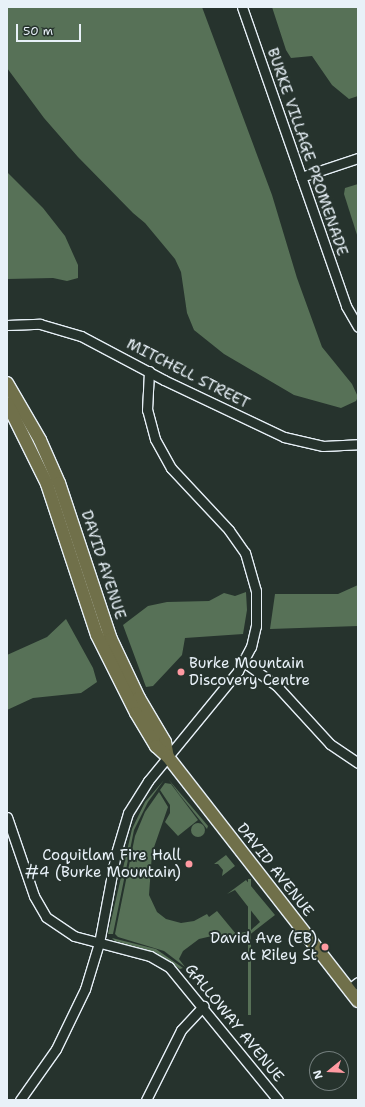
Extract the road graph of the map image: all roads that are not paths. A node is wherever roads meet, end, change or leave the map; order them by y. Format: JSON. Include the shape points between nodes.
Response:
{"nodes":[{"id":1,"x":242,"y":7,"type":"edge"},
{"id":2,"x":358,"y":158,"type":"edge"},
{"id":3,"x":301,"y":177,"type":"junction"},
{"id":4,"x":7,"y":326,"type":"edge"},
{"id":5,"x":358,"y":327,"type":"edge"},
{"id":6,"x":149,"y":371,"type":"junction"},
{"id":7,"x":7,"y":383,"type":"edge"},
{"id":8,"x":7,"y":403,"type":"edge"},
{"id":9,"x":358,"y":444,"type":"edge"},
{"id":10,"x":244,"y":662,"type":"junction"},
{"id":11,"x":168,"y":757,"type":"junction"},
{"id":12,"x":358,"y":764,"type":"edge"},
{"id":13,"x":7,"y":818,"type":"edge"},
{"id":14,"x":99,"y":943,"type":"junction"},
{"id":15,"x":353,"y":986,"type":"edge"},
{"id":16,"x":358,"y":1001,"type":"edge"},
{"id":17,"x":203,"y":1006,"type":"junction"},
{"id":18,"x":20,"y":1100,"type":"edge"},
{"id":19,"x":146,"y":1100,"type":"edge"},
{"id":20,"x":278,"y":1100,"type":"edge"}],
"edges":[{"from":1,"to":3,"type":"street","name":"BURKE VILLAGE PROMENADE"},
{"from":2,"to":3,"type":"street"},
{"from":3,"to":5,"type":"street","name":"BURKE VILLAGE PROMENADE","via":[[346,306]]},
{"from":4,"to":6,"type":"street","name":"MITCHELL STREET","via":[[40,324],[68,331]]},
{"from":6,"to":9,"type":"street","name":"MITCHELL STREET","via":[[284,437],[323,446]]},
{"from":6,"to":10,"type":"street","via":[[147,410],[159,448],[174,471],[232,534],[245,554],[252,572],[257,595],[257,620]]},
{"from":7,"to":11,"type":"main road","name":"DAVID AVENUE","via":[[34,429],[59,483],[111,639],[139,698],[165,742]]},
{"from":8,"to":11,"type":"main road","name":"DAVID AVENUE","via":[[48,484],[105,653],[136,713],[156,746]]},
{"from":10,"to":11,"type":"street"},
{"from":10,"to":12,"type":"street","via":[[276,686],[330,744]]},
{"from":11,"to":14,"type":"street","via":[[140,792],[124,825]]},
{"from":11,"to":15,"type":"main road","name":"DAVID AVENUE"},
{"from":13,"to":14,"type":"street","name":"GALLOWAY AVENUE","via":[[32,892],[42,911],[65,932]]},
{"from":14,"to":17,"type":"street","name":"GALLOWAY AVENUE","via":[[142,954],[163,963],[175,971]]},
{"from":14,"to":18,"type":"street","via":[[86,984],[69,1024],[46,1064]]},
{"from":15,"to":16,"type":"main road","name":"DAVID AVENUE"},
{"from":17,"to":19,"type":"street","via":[[181,1030]]},
{"from":17,"to":20,"type":"street","name":"GALLOWAY AVENUE"}]}
